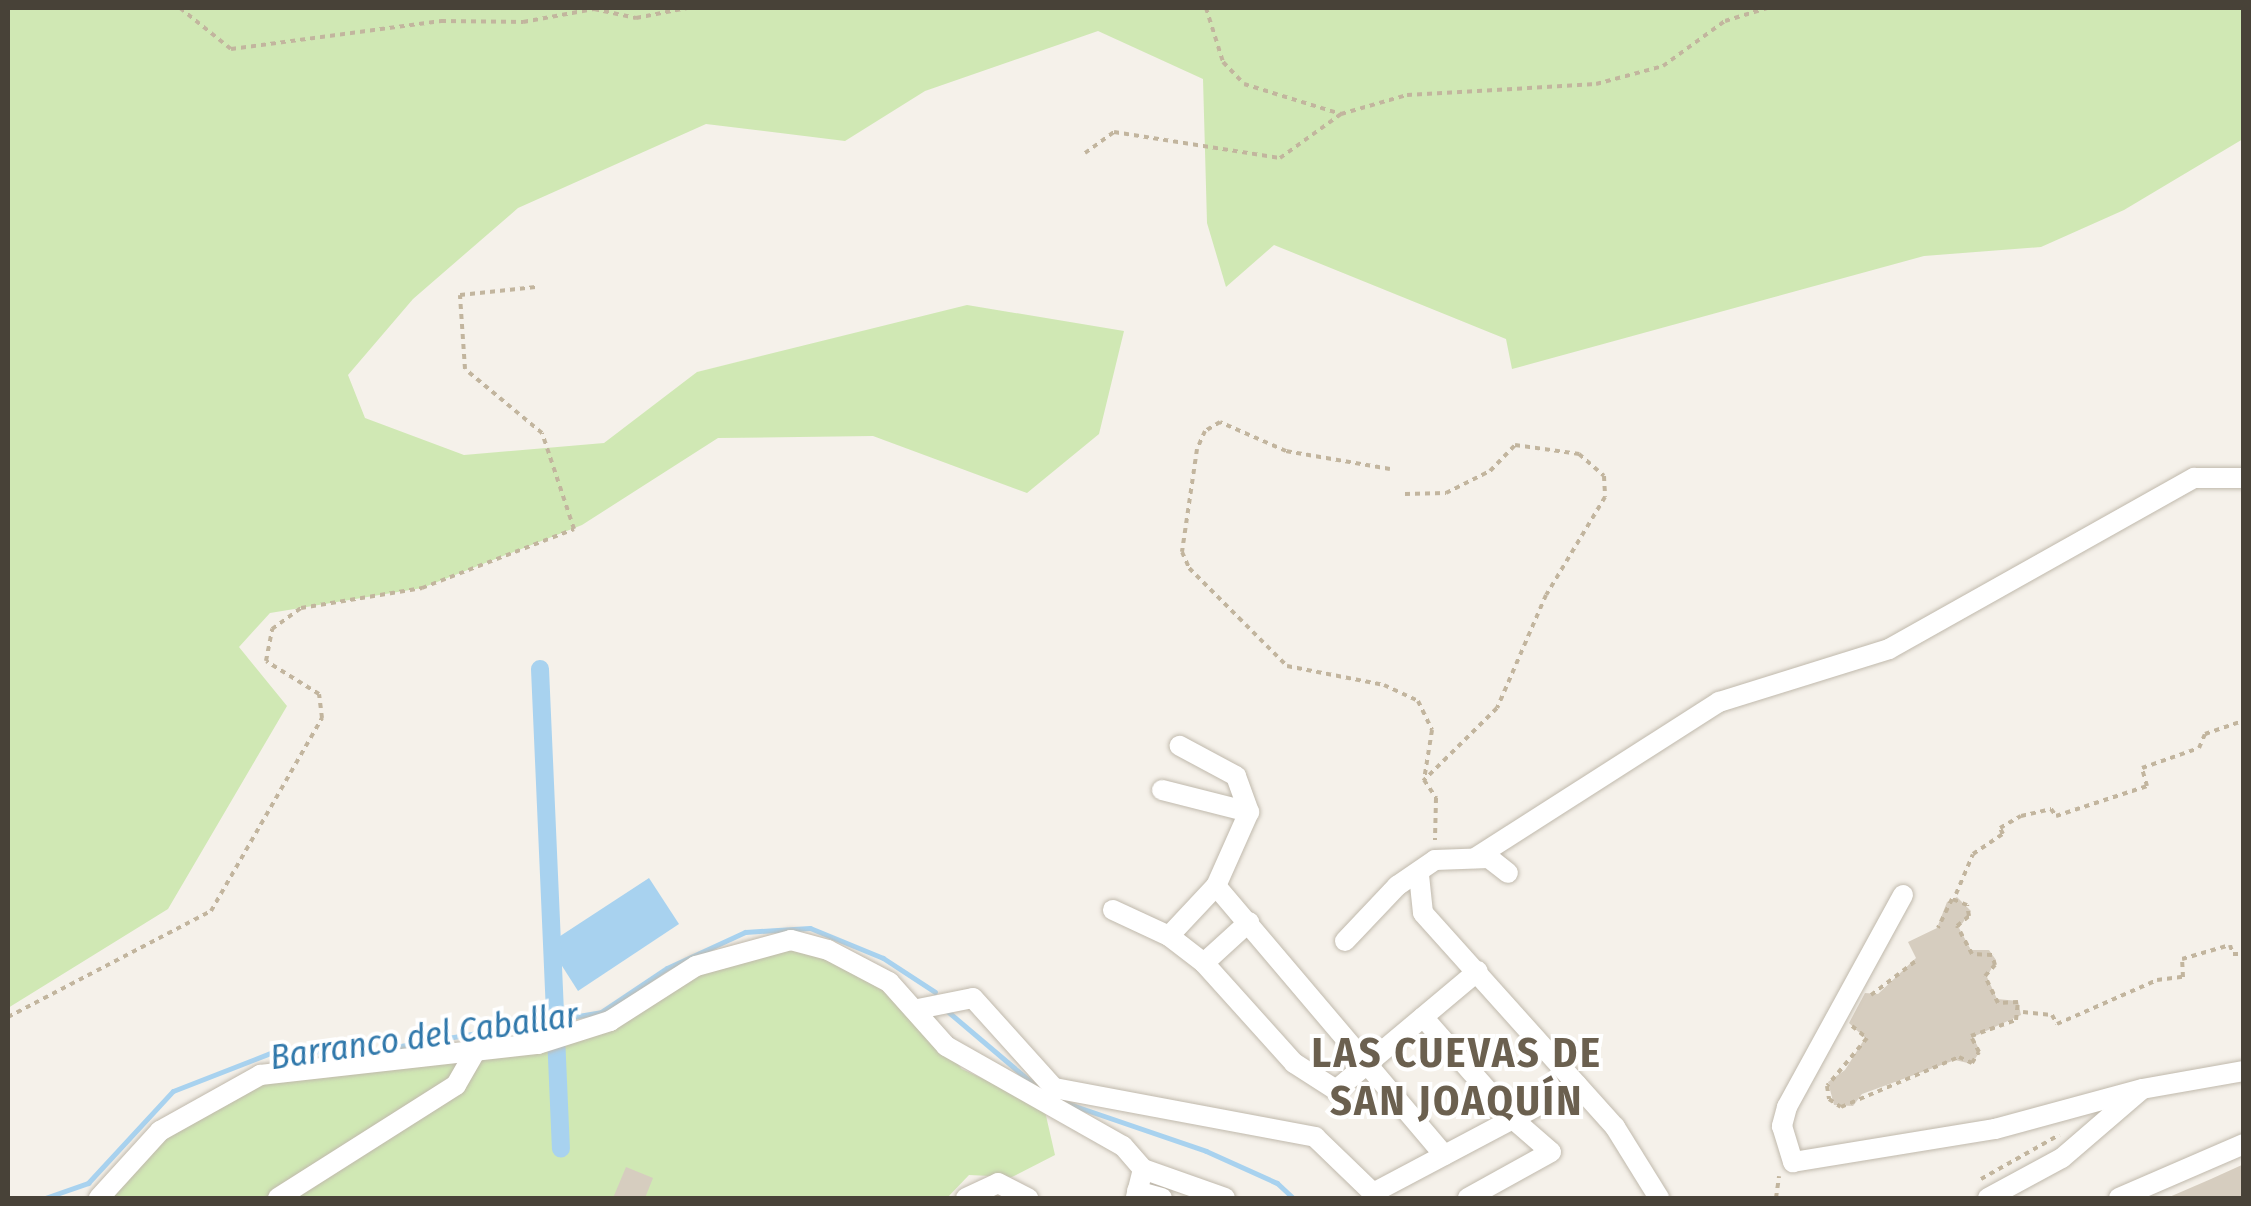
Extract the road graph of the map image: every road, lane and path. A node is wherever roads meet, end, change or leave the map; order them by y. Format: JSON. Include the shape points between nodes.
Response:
{"nodes":[{"id":1,"x":180,"y":8,"type":"edge"},
{"id":2,"x":687,"y":8,"type":"edge"},
{"id":3,"x":1206,"y":8,"type":"edge"},
{"id":4,"x":1767,"y":8,"type":"edge"},
{"id":5,"x":1341,"y":114,"type":"junction"},
{"id":6,"x":1086,"y":153,"type":"dead end"},
{"id":7,"x":536,"y":287,"type":"dead end"},
{"id":8,"x":1390,"y":469,"type":"dead end"},
{"id":9,"x":2244,"y":478,"type":"edge"},
{"id":10,"x":1405,"y":494,"type":"dead end"},
{"id":11,"x":2240,"y":722,"type":"dead end"},
{"id":12,"x":1180,"y":746,"type":"dead end"},
{"id":13,"x":1424,"y":780,"type":"junction"},
{"id":14,"x":1162,"y":790,"type":"dead end"},
{"id":15,"x":1249,"y":812,"type":"junction"},
{"id":16,"x":1475,"y":858,"type":"junction"},
{"id":17,"x":1435,"y":860,"type":"junction"},
{"id":18,"x":1508,"y":873,"type":"dead end"},
{"id":19,"x":1419,"y":875,"type":"junction"},
{"id":20,"x":1216,"y":886,"type":"junction"},
{"id":21,"x":1956,"y":894,"type":"dead end"},
{"id":22,"x":1903,"y":895,"type":"dead end"},
{"id":23,"x":1113,"y":910,"type":"dead end"},
{"id":24,"x":1249,"y":922,"type":"junction"},
{"id":25,"x":1938,"y":928,"type":"dead end"},
{"id":26,"x":1169,"y":936,"type":"junction"},
{"id":27,"x":1345,"y":941,"type":"dead end"},
{"id":28,"x":2244,"y":954,"type":"edge"},
{"id":29,"x":1917,"y":960,"type":"dead end"},
{"id":30,"x":1204,"y":963,"type":"junction"},
{"id":31,"x":1478,"y":971,"type":"junction"},
{"id":32,"x":1861,"y":994,"type":"dead end"},
{"id":33,"x":924,"y":1006,"type":"junction"},
{"id":34,"x":2023,"y":1012,"type":"dead end"},
{"id":35,"x":1424,"y":1016,"type":"junction"},
{"id":36,"x":8,"y":1017,"type":"edge"},
{"id":37,"x":1847,"y":1017,"type":"dead end"},
{"id":38,"x":474,"y":1054,"type":"junction"},
{"id":39,"x":1367,"y":1064,"type":"junction"},
{"id":40,"x":2244,"y":1071,"type":"edge"},
{"id":41,"x":1577,"y":1084,"type":"junction"},
{"id":42,"x":2142,"y":1089,"type":"junction"},
{"id":43,"x":1513,"y":1119,"type":"junction"},
{"id":44,"x":2244,"y":1144,"type":"edge"},
{"id":45,"x":2016,"y":1154,"type":"dead end"},
{"id":46,"x":1444,"y":1155,"type":"junction"},
{"id":47,"x":1780,"y":1164,"type":"dead end"},
{"id":48,"x":1992,"y":1167,"type":"dead end"},
{"id":49,"x":1143,"y":1168,"type":"junction"},
{"id":50,"x":1136,"y":1195,"type":"edge"},
{"id":51,"x":1374,"y":1196,"type":"edge"},
{"id":52,"x":99,"y":1198,"type":"edge"},
{"id":53,"x":278,"y":1198,"type":"edge"},
{"id":54,"x":966,"y":1198,"type":"edge"},
{"id":55,"x":1028,"y":1198,"type":"edge"},
{"id":56,"x":1162,"y":1198,"type":"edge"},
{"id":57,"x":1225,"y":1198,"type":"edge"},
{"id":58,"x":1468,"y":1198,"type":"edge"},
{"id":59,"x":1658,"y":1198,"type":"edge"},
{"id":60,"x":1776,"y":1198,"type":"edge"},
{"id":61,"x":1988,"y":1198,"type":"edge"},
{"id":62,"x":2119,"y":1198,"type":"edge"}],
"edges":[{"from":1,"to":2,"type":"path","via":[[231,50],[441,21],[523,22],[594,9],[636,18]]},
{"from":3,"to":5,"type":"path","via":[[1223,62],[1244,84]]},
{"from":4,"to":5,"type":"path","via":[[1725,21],[1663,66],[1596,84],[1407,95]]},
{"from":5,"to":6,"type":"path","via":[[1280,158],[1114,132]]},
{"from":7,"to":36,"type":"path","via":[[460,295],[465,369],[542,433],[574,528],[422,588],[301,608],[272,630],[266,661],[319,694],[322,718],[211,911]]},
{"from":8,"to":13,"type":"path","via":[[1286,450],[1220,422],[1205,431],[1197,449],[1182,552],[1227,610],[1287,666],[1384,685],[1418,701],[1432,730]]},
{"from":9,"to":16,"type":"street","via":[[2194,478],[1889,649],[1718,702]]},
{"from":10,"to":13,"type":"path","via":[[1446,493],[1490,470],[1515,445],[1579,454],[1604,476],[1605,497],[1546,595],[1497,708]]},
{"from":11,"to":21,"type":"path","via":[[2205,734],[2199,748],[2142,768],[2147,786],[2056,816],[2051,809],[2020,816],[2000,828],[2003,834],[1972,854]]},
{"from":12,"to":15,"type":"street","via":[[1236,776]]},
{"from":13,"to":17,"type":"path","via":[[1436,798]]},
{"from":14,"to":15,"type":"street"},
{"from":15,"to":20,"type":"street"},
{"from":16,"to":17,"type":"street"},
{"from":16,"to":18,"type":"street","via":[[1489,858]]},
{"from":17,"to":19,"type":"street"},
{"from":19,"to":27,"type":"street","via":[[1397,886]]},
{"from":19,"to":31,"type":"street","via":[[1423,913]]},
{"from":20,"to":24,"type":"street"},
{"from":20,"to":26,"type":"street"},
{"from":22,"to":42,"type":"street","via":[[1787,1107],[1782,1126],[1792,1162],[1995,1129]]},
{"from":23,"to":26,"type":"street"},
{"from":24,"to":30,"type":"street"},
{"from":24,"to":39,"type":"street"},
{"from":25,"to":37,"type":"path","via":[[1948,903],[1962,900],[1969,916],[1957,926],[1972,954],[1987,951],[1995,960],[1985,976],[1998,1003],[2011,999],[2020,1008],[2012,1023],[1972,1036],[1977,1058],[1968,1063],[1959,1057],[1838,1106],[1828,1096],[1828,1082],[1844,1073],[1867,1038]]},
{"from":26,"to":30,"type":"street"},
{"from":28,"to":34,"type":"path","via":[[2233,954],[2230,946],[2182,959],[2183,977],[2157,980],[2057,1024],[2052,1015]]},
{"from":29,"to":32,"type":"path","via":[[1877,996]]},
{"from":30,"to":39,"type":"street","via":[[1294,1063],[1336,1090]]},
{"from":31,"to":35,"type":"street"},
{"from":31,"to":41,"type":"street"},
{"from":33,"to":38,"type":"street","via":[[828,950],[792,940],[696,966],[610,1021]]},
{"from":33,"to":49,"type":"street","via":[[946,1046],[1028,1087],[1061,1115],[1096,1128]]},
{"from":33,"to":51,"type":"street","via":[[972,998],[1054,1088],[1315,1137]]},
{"from":35,"to":39,"type":"street"},
{"from":35,"to":43,"type":"street"},
{"from":38,"to":52,"type":"street","via":[[260,1076],[160,1131]]},
{"from":38,"to":53,"type":"street","via":[[456,1086]]},
{"from":39,"to":46,"type":"street"},
{"from":40,"to":42,"type":"street"},
{"from":41,"to":43,"type":"street"},
{"from":41,"to":59,"type":"street","via":[[1615,1127]]},
{"from":42,"to":61,"type":"street","via":[[2062,1158]]},
{"from":43,"to":46,"type":"street"},
{"from":43,"to":58,"type":"street","via":[[1551,1152]]},
{"from":44,"to":62,"type":"street"},
{"from":45,"to":48,"type":"path"},
{"from":46,"to":51,"type":"street"},
{"from":47,"to":60,"type":"path"},
{"from":49,"to":50,"type":"street"},
{"from":49,"to":57,"type":"street"},
{"from":50,"to":56,"type":"street"},
{"from":54,"to":55,"type":"street","via":[[998,1183]]}]}
